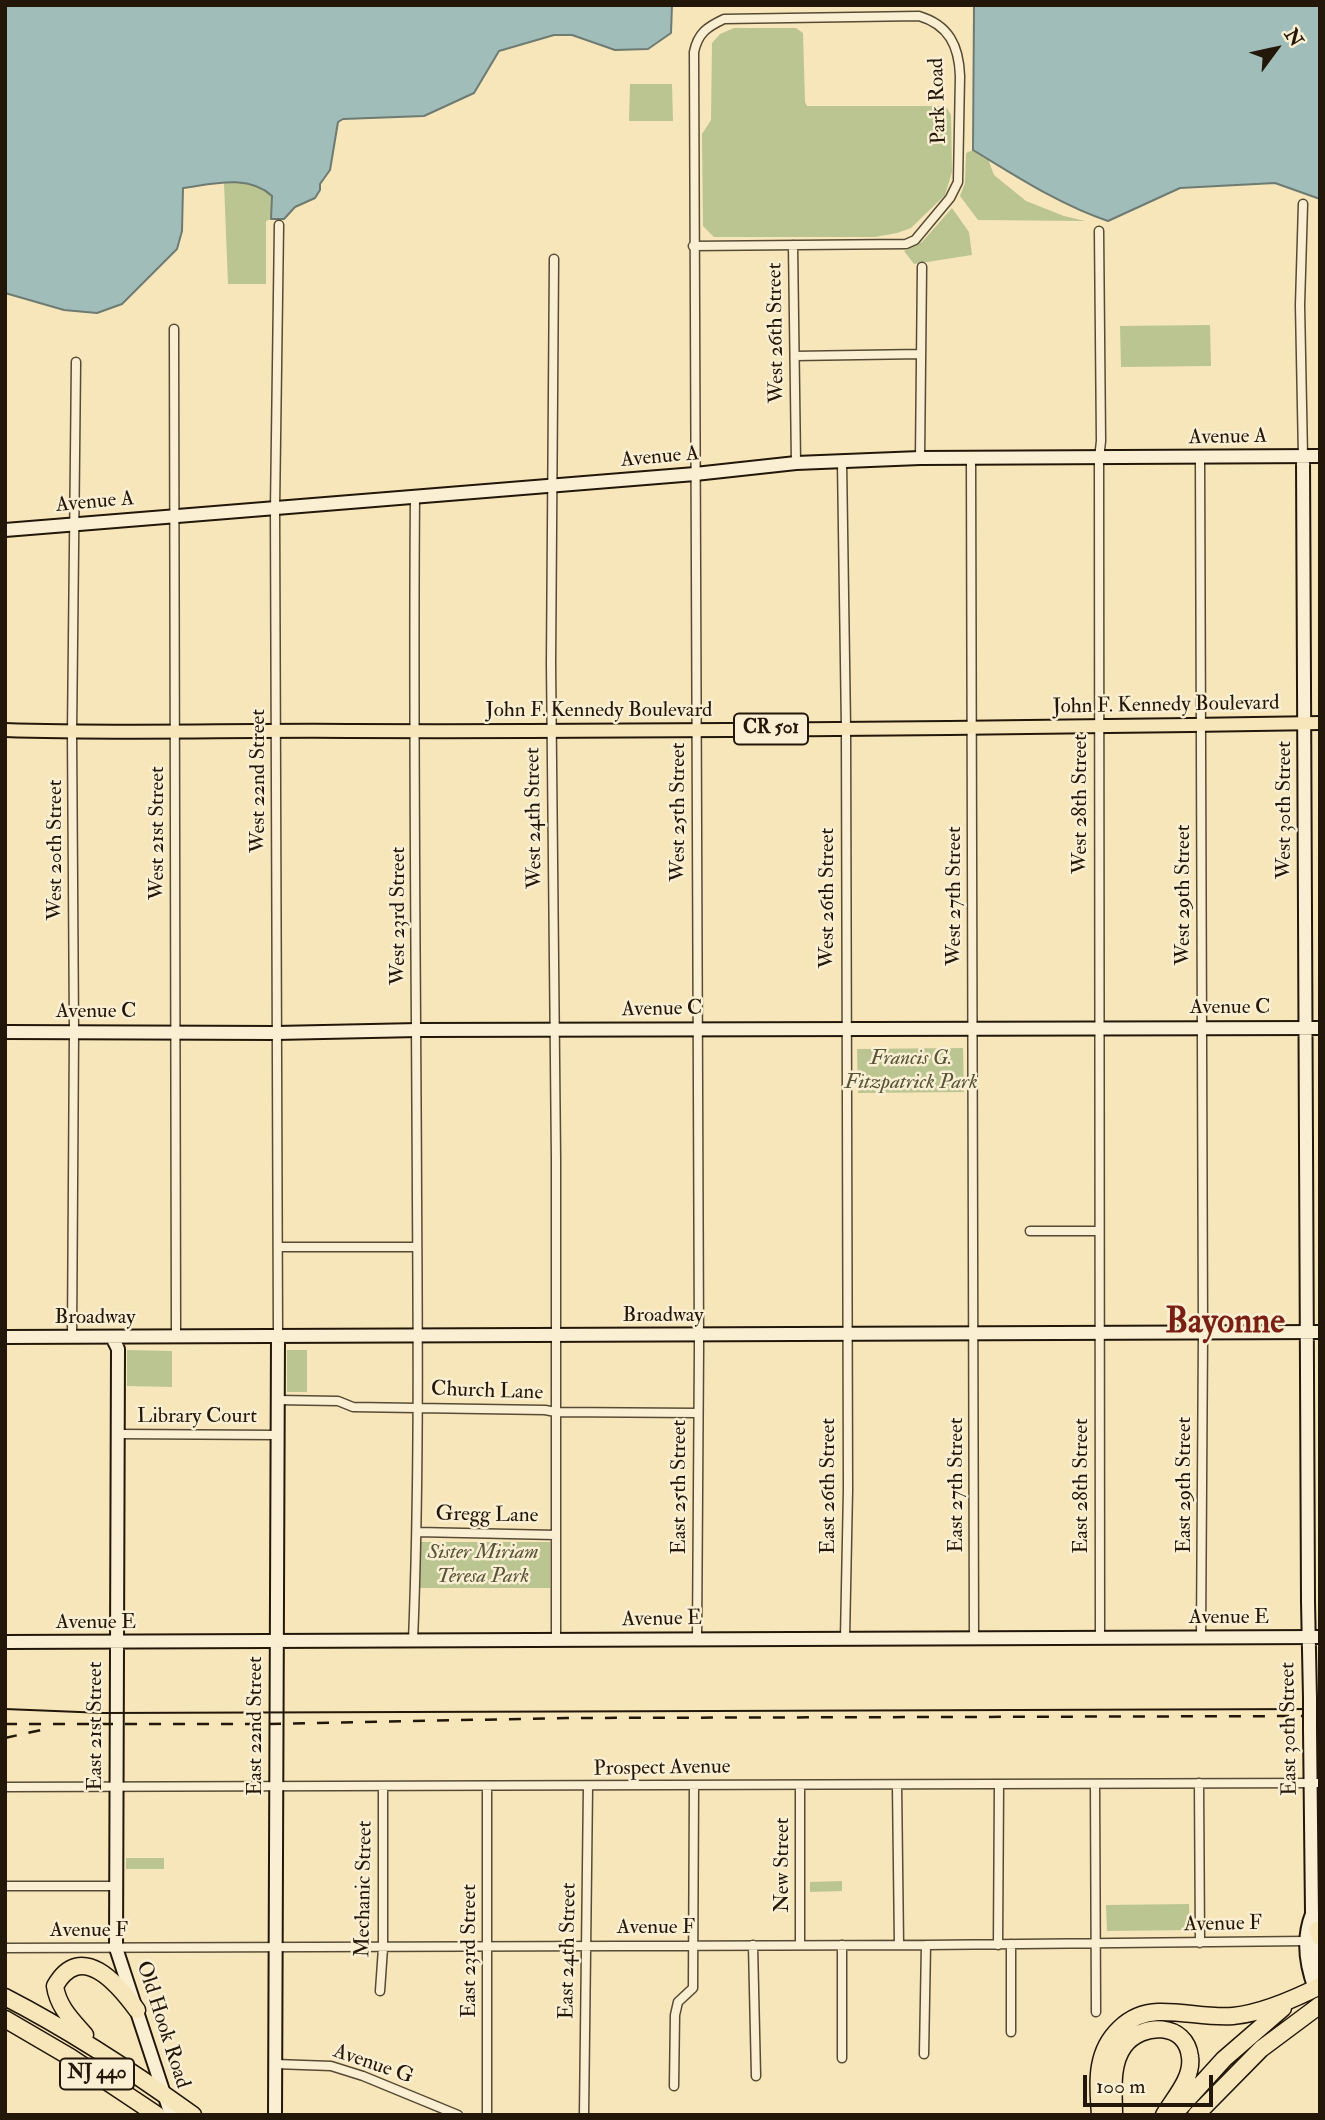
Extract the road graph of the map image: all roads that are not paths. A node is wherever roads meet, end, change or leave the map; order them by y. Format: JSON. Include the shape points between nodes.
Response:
{"nodes":[{"id":1,"x":1303,"y":204,"type":"dead end"},
{"id":2,"x":279,"y":225,"type":"dead end"},
{"id":3,"x":1100,"y":231,"type":"dead end"},
{"id":4,"x":793,"y":245,"type":"junction"},
{"id":5,"x":693,"y":246,"type":"junction"},
{"id":6,"x":554,"y":259,"type":"dead end"},
{"id":7,"x":922,"y":267,"type":"dead end"},
{"id":8,"x":174,"y":329,"type":"dead end"},
{"id":9,"x":921,"y":354,"type":"junction"},
{"id":10,"x":796,"y":356,"type":"junction"},
{"id":11,"x":76,"y":362,"type":"dead end"},
{"id":12,"x":1320,"y":456,"type":"edge"},
{"id":13,"x":1303,"y":457,"type":"junction"},
{"id":14,"x":920,"y":458,"type":"junction"},
{"id":15,"x":971,"y":458,"type":"junction"},
{"id":16,"x":1200,"y":458,"type":"junction"},
{"id":17,"x":1099,"y":459,"type":"junction"},
{"id":18,"x":842,"y":462,"type":"junction"},
{"id":19,"x":796,"y":463,"type":"junction"},
{"id":20,"x":695,"y":474,"type":"junction"},
{"id":21,"x":553,"y":486,"type":"junction"},
{"id":22,"x":415,"y":496,"type":"junction"},
{"id":23,"x":275,"y":509,"type":"junction"},
{"id":24,"x":175,"y":515,"type":"junction"},
{"id":25,"x":74,"y":525,"type":"junction"},
{"id":26,"x":5,"y":530,"type":"edge"},
{"id":27,"x":1303,"y":723,"type":"junction"},
{"id":28,"x":1320,"y":723,"type":"edge"},
{"id":29,"x":1201,"y":724,"type":"junction"},
{"id":30,"x":1098,"y":725,"type":"junction"},
{"id":31,"x":972,"y":727,"type":"junction"},
{"id":32,"x":846,"y":728,"type":"junction"},
{"id":33,"x":5,"y":730,"type":"edge"},
{"id":34,"x":277,"y":730,"type":"junction"},
{"id":35,"x":696,"y":730,"type":"junction"},
{"id":36,"x":175,"y":731,"type":"junction"},
{"id":37,"x":416,"y":731,"type":"junction"},
{"id":38,"x":551,"y":732,"type":"junction"},
{"id":39,"x":72,"y":733,"type":"junction"},
{"id":40,"x":1202,"y":1026,"type":"junction"},
{"id":41,"x":697,"y":1028,"type":"junction"},
{"id":42,"x":846,"y":1028,"type":"junction"},
{"id":43,"x":1100,"y":1028,"type":"junction"},
{"id":44,"x":1305,"y":1028,"type":"junction"},
{"id":45,"x":1320,"y":1028,"type":"edge"},
{"id":46,"x":555,"y":1029,"type":"junction"},
{"id":47,"x":973,"y":1029,"type":"junction"},
{"id":48,"x":418,"y":1030,"type":"junction"},
{"id":49,"x":75,"y":1031,"type":"junction"},
{"id":50,"x":177,"y":1031,"type":"junction"},
{"id":51,"x":5,"y":1032,"type":"edge"},
{"id":52,"x":276,"y":1033,"type":"junction"},
{"id":53,"x":1030,"y":1231,"type":"dead end"},
{"id":54,"x":1099,"y":1231,"type":"junction"},
{"id":55,"x":278,"y":1247,"type":"junction"},
{"id":56,"x":417,"y":1247,"type":"junction"},
{"id":57,"x":1313,"y":1332,"type":"edge"},
{"id":58,"x":974,"y":1333,"type":"junction"},
{"id":59,"x":1203,"y":1333,"type":"junction"},
{"id":60,"x":1100,"y":1334,"type":"junction"},
{"id":61,"x":556,"y":1335,"type":"junction"},
{"id":62,"x":698,"y":1335,"type":"junction"},
{"id":63,"x":847,"y":1335,"type":"junction"},
{"id":64,"x":418,"y":1336,"type":"junction"},
{"id":65,"x":5,"y":1337,"type":"edge"},
{"id":66,"x":72,"y":1337,"type":"junction"},
{"id":67,"x":112,"y":1337,"type":"junction"},
{"id":68,"x":176,"y":1337,"type":"junction"},
{"id":69,"x":278,"y":1337,"type":"junction"},
{"id":70,"x":278,"y":1400,"type":"junction"},
{"id":71,"x":418,"y":1408,"type":"junction"},
{"id":72,"x":556,"y":1412,"type":"junction"},
{"id":73,"x":698,"y":1413,"type":"junction"},
{"id":74,"x":118,"y":1434,"type":"junction"},
{"id":75,"x":277,"y":1434,"type":"junction"},
{"id":76,"x":416,"y":1532,"type":"junction"},
{"id":77,"x":556,"y":1535,"type":"junction"},
{"id":78,"x":974,"y":1637,"type":"junction"},
{"id":79,"x":1100,"y":1637,"type":"junction"},
{"id":80,"x":1201,"y":1637,"type":"junction"},
{"id":81,"x":1314,"y":1637,"type":"edge"},
{"id":82,"x":845,"y":1638,"type":"junction"},
{"id":83,"x":697,"y":1639,"type":"junction"},
{"id":84,"x":414,"y":1641,"type":"junction"},
{"id":85,"x":556,"y":1641,"type":"junction"},
{"id":86,"x":5,"y":1642,"type":"edge"},
{"id":87,"x":117,"y":1642,"type":"junction"},
{"id":88,"x":276,"y":1642,"type":"junction"},
{"id":89,"x":1199,"y":1783,"type":"junction"},
{"id":90,"x":1315,"y":1783,"type":"edge"},
{"id":91,"x":999,"y":1784,"type":"junction"},
{"id":92,"x":1095,"y":1784,"type":"junction"},
{"id":93,"x":694,"y":1785,"type":"junction"},
{"id":94,"x":897,"y":1785,"type":"junction"},
{"id":95,"x":116,"y":1786,"type":"junction"},
{"id":96,"x":275,"y":1786,"type":"junction"},
{"id":97,"x":487,"y":1786,"type":"junction"},
{"id":98,"x":800,"y":1786,"type":"junction"},
{"id":99,"x":5,"y":1787,"type":"edge"},
{"id":100,"x":383,"y":1787,"type":"junction"},
{"id":101,"x":588,"y":1787,"type":"junction"},
{"id":102,"x":5,"y":1886,"type":"edge"},
{"id":103,"x":116,"y":1886,"type":"junction"},
{"id":104,"x":1314,"y":1931,"type":"edge"},
{"id":105,"x":1200,"y":1943,"type":"junction"},
{"id":106,"x":1011,"y":1944,"type":"junction"},
{"id":107,"x":1097,"y":1944,"type":"junction"},
{"id":108,"x":695,"y":1945,"type":"junction"},
{"id":109,"x":753,"y":1945,"type":"junction"},
{"id":110,"x":800,"y":1945,"type":"junction"},
{"id":111,"x":842,"y":1945,"type":"junction"},
{"id":112,"x":899,"y":1945,"type":"junction"},
{"id":113,"x":926,"y":1945,"type":"junction"},
{"id":114,"x":998,"y":1945,"type":"junction"},
{"id":115,"x":487,"y":1946,"type":"junction"},
{"id":116,"x":586,"y":1946,"type":"junction"},
{"id":117,"x":275,"y":1947,"type":"junction"},
{"id":118,"x":5,"y":1948,"type":"edge"},
{"id":119,"x":116,"y":1948,"type":"junction"},
{"id":120,"x":383,"y":1948,"type":"junction"},
{"id":121,"x":380,"y":1991,"type":"dead end"},
{"id":122,"x":1318,"y":1991,"type":"edge"},
{"id":123,"x":5,"y":1997,"type":"edge"},
{"id":124,"x":1320,"y":2005,"type":"edge"},
{"id":125,"x":137,"y":2010,"type":"junction"},
{"id":126,"x":1096,"y":2012,"type":"dead end"},
{"id":127,"x":5,"y":2019,"type":"edge"},
{"id":128,"x":1011,"y":2032,"type":"dead end"},
{"id":129,"x":93,"y":2046,"type":"junction"},
{"id":130,"x":924,"y":2054,"type":"dead end"},
{"id":131,"x":842,"y":2058,"type":"dead end"},
{"id":132,"x":275,"y":2064,"type":"junction"},
{"id":133,"x":756,"y":2076,"type":"dead end"},
{"id":134,"x":674,"y":2086,"type":"dead end"},
{"id":135,"x":165,"y":2095,"type":"junction"},
{"id":136,"x":157,"y":2115,"type":"edge"},
{"id":137,"x":171,"y":2115,"type":"edge"},
{"id":138,"x":193,"y":2115,"type":"edge"},
{"id":139,"x":275,"y":2115,"type":"edge"},
{"id":140,"x":458,"y":2115,"type":"edge"},
{"id":141,"x":487,"y":2115,"type":"edge"},
{"id":142,"x":584,"y":2115,"type":"edge"},
{"id":143,"x":1100,"y":2115,"type":"edge"},
{"id":144,"x":1114,"y":2115,"type":"edge"},
{"id":145,"x":1164,"y":2115,"type":"edge"},
{"id":146,"x":1174,"y":2115,"type":"edge"},
{"id":147,"x":1196,"y":2115,"type":"edge"}],
"edges":[{"from":1,"to":13,"type":"street","name":"West 30th Street"},
{"from":2,"to":23,"type":"street","name":"West 22nd Street"},
{"from":3,"to":17,"type":"street","name":"West 28th Street"},
{"from":4,"to":5,"type":"street","name":"Park Road"},
{"from":4,"to":5,"type":"street","name":"Park Road","via":[[906,244],[915,240],[950,198],[958,181],[960,62],[951,35],[942,27],[919,16],[724,19],[708,27],[697,39],[694,52]]},
{"from":4,"to":10,"type":"street","name":"West 26th Street"},
{"from":5,"to":20,"type":"street","name":"West 25th Street"},
{"from":6,"to":21,"type":"street","name":"West 24th Street"},
{"from":7,"to":9,"type":"street"},
{"from":8,"to":24,"type":"street","name":"West 21st Street"},
{"from":9,"to":10,"type":"street"},
{"from":9,"to":14,"type":"street"},
{"from":10,"to":19,"type":"street","name":"West 26th Street"},
{"from":11,"to":25,"type":"street","name":"West 20th Street"},
{"from":12,"to":13,"type":"street","name":"Avenue A"},
{"from":13,"to":16,"type":"street","name":"Avenue A"},
{"from":13,"to":27,"type":"street","name":"West 30th Street"},
{"from":14,"to":15,"type":"street","name":"Avenue A"},
{"from":14,"to":18,"type":"street","name":"Avenue A"},
{"from":15,"to":17,"type":"street","name":"Avenue A"},
{"from":15,"to":31,"type":"street","name":"West 27th Street"},
{"from":16,"to":17,"type":"street","name":"Avenue A"},
{"from":16,"to":29,"type":"street","name":"West 29th Street"},
{"from":17,"to":30,"type":"street","name":"West 28th Street"},
{"from":18,"to":19,"type":"street","name":"Avenue A"},
{"from":18,"to":32,"type":"street","name":"West 26th Street"},
{"from":19,"to":20,"type":"street","name":"Avenue A"},
{"from":20,"to":21,"type":"street","name":"Avenue A"},
{"from":20,"to":35,"type":"street","name":"West 25th Street"},
{"from":21,"to":22,"type":"street","name":"Avenue A"},
{"from":21,"to":38,"type":"street","name":"West 24th Street"},
{"from":22,"to":23,"type":"street","name":"Avenue A"},
{"from":22,"to":37,"type":"street","name":"West 23rd Street"},
{"from":23,"to":24,"type":"street","name":"Avenue A"},
{"from":23,"to":34,"type":"street","name":"West 22nd Street"},
{"from":24,"to":25,"type":"street","name":"Avenue A"},
{"from":24,"to":36,"type":"street","name":"West 21st Street"},
{"from":25,"to":26,"type":"street","name":"Avenue A"},
{"from":25,"to":39,"type":"street","name":"West 20th Street"},
{"from":27,"to":28,"type":"main road","name":"John F. Kennedy Boulevard","number":"CR 501"},
{"from":27,"to":29,"type":"main road","name":"John F. Kennedy Boulevard","number":"CR 501"},
{"from":27,"to":44,"type":"street","name":"West 30th Street"},
{"from":29,"to":30,"type":"main road","name":"John F. Kennedy Boulevard","number":"CR 501"},
{"from":29,"to":40,"type":"street","name":"West 29th Street"},
{"from":30,"to":31,"type":"main road","name":"John F. Kennedy Boulevard","number":"CR 501"},
{"from":30,"to":43,"type":"street","name":"West 28th Street"},
{"from":31,"to":32,"type":"main road","name":"John F. Kennedy Boulevard","number":"CR 501"},
{"from":31,"to":47,"type":"street","name":"West 27th Street"},
{"from":32,"to":35,"type":"main road","name":"John F. Kennedy Boulevard","number":"CR 501"},
{"from":32,"to":42,"type":"street","name":"West 26th Street"},
{"from":33,"to":39,"type":"main road","name":"John F. Kennedy Boulevard","number":"CR 501"},
{"from":34,"to":36,"type":"main road","name":"John F. Kennedy Boulevard","number":"CR 501"},
{"from":34,"to":37,"type":"main road","name":"John F. Kennedy Boulevard","number":"CR 501"},
{"from":34,"to":52,"type":"street","name":"West 22nd Street"},
{"from":35,"to":38,"type":"main road","name":"John F. Kennedy Boulevard","number":"CR 501"},
{"from":35,"to":41,"type":"street","name":"West 25th Street"},
{"from":36,"to":39,"type":"main road","name":"John F. Kennedy Boulevard","number":"CR 501"},
{"from":36,"to":50,"type":"street","name":"West 21st Street"},
{"from":37,"to":38,"type":"main road","name":"John F. Kennedy Boulevard","number":"CR 501"},
{"from":37,"to":48,"type":"street","name":"West 23rd Street"},
{"from":38,"to":46,"type":"street","name":"West 24th Street"},
{"from":39,"to":49,"type":"street","name":"West 20th Street"},
{"from":40,"to":43,"type":"street","name":"Avenue C"},
{"from":40,"to":44,"type":"street","name":"Avenue C"},
{"from":40,"to":59,"type":"street","name":"West 29th Street"},
{"from":41,"to":42,"type":"street","name":"Avenue C"},
{"from":41,"to":46,"type":"street","name":"Avenue C"},
{"from":41,"to":62,"type":"street","name":"West 25th Street"},
{"from":42,"to":47,"type":"street","name":"Avenue C"},
{"from":42,"to":63,"type":"street","name":"West 26th Street"},
{"from":43,"to":47,"type":"street","name":"Avenue C"},
{"from":43,"to":54,"type":"street","name":"West 28th Street"},
{"from":44,"to":45,"type":"street","name":"Avenue C"},
{"from":44,"to":57,"type":"street","name":"West 30th Street"},
{"from":46,"to":48,"type":"street","name":"Avenue C"},
{"from":46,"to":61,"type":"street","name":"West 24th Street"},
{"from":47,"to":58,"type":"street","name":"West 27th Street"},
{"from":48,"to":52,"type":"street","name":"Avenue C"},
{"from":48,"to":56,"type":"street","name":"West 23rd Street"},
{"from":49,"to":50,"type":"street","name":"Avenue C"},
{"from":49,"to":51,"type":"street","name":"Avenue C"},
{"from":49,"to":66,"type":"street","name":"West 20th Street"},
{"from":50,"to":52,"type":"street","name":"Avenue C"},
{"from":50,"to":68,"type":"street","name":"West 21st Street"},
{"from":52,"to":55,"type":"street","name":"West 22nd Street"},
{"from":53,"to":54,"type":"street"},
{"from":54,"to":60,"type":"street","name":"West 28th Street"},
{"from":55,"to":56,"type":"street"},
{"from":55,"to":69,"type":"street","name":"West 22nd Street"},
{"from":56,"to":64,"type":"street","name":"West 23rd Street"},
{"from":57,"to":59,"type":"street","name":"Broadway"},
{"from":57,"to":81,"type":"street","name":"East 30th Street"},
{"from":58,"to":60,"type":"street","name":"Broadway"},
{"from":58,"to":63,"type":"street","name":"Broadway"},
{"from":58,"to":78,"type":"street","name":"East 27th Street"},
{"from":59,"to":60,"type":"street","name":"Broadway"},
{"from":59,"to":80,"type":"street","name":"East 29th Street"},
{"from":60,"to":79,"type":"street","name":"East 28th Street"},
{"from":61,"to":62,"type":"street","name":"Broadway"},
{"from":61,"to":64,"type":"street","name":"Broadway"},
{"from":61,"to":72,"type":"street"},
{"from":62,"to":63,"type":"street","name":"Broadway"},
{"from":62,"to":73,"type":"street","name":"East 25th Street"},
{"from":63,"to":82,"type":"street","name":"East 26th Street"},
{"from":64,"to":69,"type":"street","name":"Broadway"},
{"from":64,"to":71,"type":"street"},
{"from":65,"to":66,"type":"street","name":"Broadway"},
{"from":66,"to":67,"type":"street","name":"Broadway"},
{"from":67,"to":68,"type":"street","name":"Broadway"},
{"from":67,"to":74,"type":"street","name":"East 21st Street","via":[[118,1349]]},
{"from":68,"to":69,"type":"street","name":"Broadway"},
{"from":69,"to":70,"type":"street","name":"East 22nd Street"},
{"from":70,"to":71,"type":"street","name":"Church Lane"},
{"from":70,"to":75,"type":"street","name":"East 22nd Street"},
{"from":71,"to":72,"type":"street","name":"Church Lane"},
{"from":71,"to":76,"type":"street"},
{"from":72,"to":73,"type":"street","name":"Church Lane"},
{"from":72,"to":77,"type":"street"},
{"from":73,"to":83,"type":"street","name":"East 25th Street"},
{"from":74,"to":75,"type":"street","name":"Library Court"},
{"from":74,"to":87,"type":"street","name":"East 21st Street"},
{"from":75,"to":88,"type":"street","name":"East 22nd Street"},
{"from":76,"to":77,"type":"street","name":"Gregg Lane"},
{"from":76,"to":84,"type":"street"},
{"from":77,"to":85,"type":"street"},
{"from":78,"to":79,"type":"street","name":"Avenue E"},
{"from":78,"to":82,"type":"street","name":"Avenue E"},
{"from":79,"to":80,"type":"street","name":"Avenue E"},
{"from":80,"to":81,"type":"street","name":"Avenue E"},
{"from":81,"to":90,"type":"street","name":"East 30th Street","bridge":true,"via":[[1310,1728]]},
{"from":82,"to":83,"type":"street","name":"Avenue E"},
{"from":83,"to":85,"type":"street","name":"Avenue E"},
{"from":84,"to":85,"type":"street","name":"Avenue E"},
{"from":84,"to":88,"type":"street","name":"Avenue E"},
{"from":86,"to":87,"type":"street","name":"Avenue E"},
{"from":87,"to":88,"type":"street","name":"Avenue E"},
{"from":87,"to":95,"type":"street","name":"East 21st Street"},
{"from":88,"to":96,"type":"street","name":"East 22nd Street"},
{"from":89,"to":90,"type":"street","name":"Prospect Avenue"},
{"from":89,"to":92,"type":"street","name":"Prospect Avenue"},
{"from":89,"to":105,"type":"street"},
{"from":90,"to":104,"type":"street","name":"East 30th Street"},
{"from":91,"to":92,"type":"street","name":"Prospect Avenue"},
{"from":91,"to":94,"type":"street","name":"Prospect Avenue"},
{"from":91,"to":114,"type":"street"},
{"from":92,"to":107,"type":"street"},
{"from":93,"to":98,"type":"street","name":"Prospect Avenue"},
{"from":93,"to":101,"type":"street","name":"Prospect Avenue"},
{"from":93,"to":108,"type":"street"},
{"from":94,"to":98,"type":"street","name":"Prospect Avenue"},
{"from":94,"to":112,"type":"street"},
{"from":95,"to":96,"type":"street","name":"Prospect Avenue"},
{"from":95,"to":99,"type":"street","name":"Prospect Avenue"},
{"from":95,"to":103,"type":"street","name":"East 21st Street"},
{"from":96,"to":100,"type":"street","name":"Prospect Avenue"},
{"from":96,"to":117,"type":"street","name":"East 22nd Street"},
{"from":97,"to":100,"type":"street","name":"Prospect Avenue"},
{"from":97,"to":101,"type":"street","name":"Prospect Avenue"},
{"from":97,"to":115,"type":"street","name":"East 23rd Street"},
{"from":98,"to":110,"type":"street","name":"New Street"},
{"from":100,"to":120,"type":"street","name":"Mechanic Street"},
{"from":101,"to":116,"type":"street","name":"East 24th Street"},
{"from":102,"to":103,"type":"street"},
{"from":103,"to":119,"type":"street","name":"East 21st Street"},
{"from":104,"to":105,"type":"street","name":"Avenue F"},
{"from":104,"to":122,"type":"street","name":"East 30th Street","via":[[1307,1968]]},
{"from":105,"to":107,"type":"street","name":"Avenue F"},
{"from":106,"to":107,"type":"street","name":"Avenue F"},
{"from":106,"to":114,"type":"street","name":"Avenue F"},
{"from":106,"to":128,"type":"street"},
{"from":107,"to":126,"type":"street"},
{"from":108,"to":109,"type":"street","name":"Avenue F"},
{"from":108,"to":116,"type":"street","name":"Avenue F"},
{"from":108,"to":134,"type":"street","via":[[693,1988],[678,2002],[675,2015]]},
{"from":109,"to":110,"type":"street","name":"Avenue F"},
{"from":109,"to":133,"type":"street"},
{"from":110,"to":111,"type":"street","name":"Avenue F"},
{"from":111,"to":112,"type":"street","name":"Avenue F"},
{"from":111,"to":131,"type":"street"},
{"from":112,"to":113,"type":"street","name":"Avenue F"},
{"from":113,"to":114,"type":"street","name":"Avenue F"},
{"from":113,"to":130,"type":"street"},
{"from":115,"to":116,"type":"street","name":"Avenue F"},
{"from":115,"to":120,"type":"street","name":"Avenue F"},
{"from":115,"to":141,"type":"street","name":"East 23rd Street"},
{"from":116,"to":142,"type":"street","name":"East 24th Street"},
{"from":117,"to":119,"type":"street","name":"Avenue F"},
{"from":117,"to":120,"type":"street","name":"Avenue F"},
{"from":117,"to":132,"type":"street","name":"East 22nd Street"},
{"from":118,"to":119,"type":"street","name":"Avenue F"},
{"from":119,"to":125,"type":"street","name":"Old Hook Road"},
{"from":120,"to":121,"type":"street","name":"Mechanic Street"},
{"from":122,"to":143,"type":"highway","via":[[1242,2014],[1158,2012],[1130,2020],[1103,2054]]},
{"from":122,"to":146,"type":"highway","via":[[1273,2015],[1248,2036]]},
{"from":123,"to":129,"type":"highway","number":"NJ 440"},
{"from":124,"to":147,"type":"highway","via":[[1261,2049]]},
{"from":125,"to":129,"type":"highway","via":[[105,1974],[79,1966],[67,1970],[55,1986],[56,1997]]},
{"from":125,"to":135,"type":"street","name":"Old Hook Road"},
{"from":127,"to":136,"type":"highway","number":"NJ 440"},
{"from":129,"to":135,"type":"highway","number":"NJ 440"},
{"from":132,"to":139,"type":"street","name":"East 22nd Street"},
{"from":132,"to":140,"type":"street","name":"Avenue G","via":[[331,2066]]},
{"from":135,"to":137,"type":"street","name":"Old Hook Road"},
{"from":135,"to":138,"type":"highway","number":"NJ 440"},
{"from":144,"to":145,"type":"highway","via":[[1114,2075],[1123,2047],[1133,2037],[1157,2027],[1182,2039],[1190,2056],[1183,2086]]}]}
